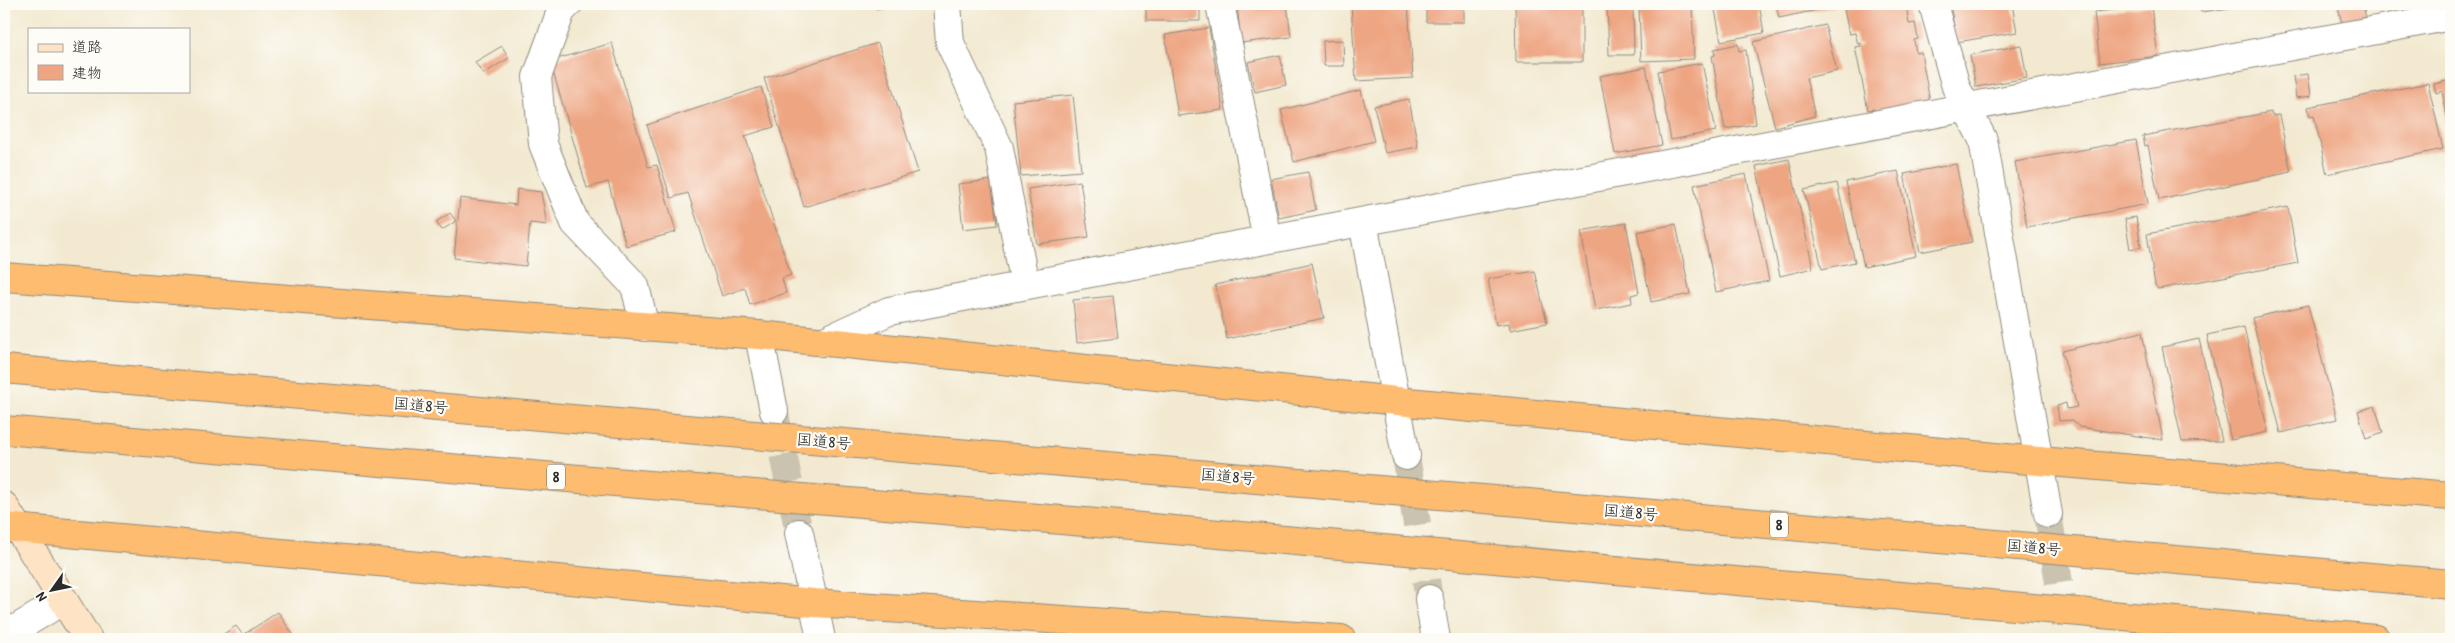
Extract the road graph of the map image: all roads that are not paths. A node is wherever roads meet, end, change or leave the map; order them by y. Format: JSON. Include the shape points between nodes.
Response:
{"nodes":[{"id":1,"x":568,"y":4,"type":"edge"},
{"id":2,"x":947,"y":4,"type":"edge"},
{"id":3,"x":1220,"y":4,"type":"edge"},
{"id":4,"x":1933,"y":4,"type":"edge"},
{"id":5,"x":2451,"y":16,"type":"edge"},
{"id":6,"x":1965,"y":108,"type":"junction"},
{"id":7,"x":1363,"y":222,"type":"junction"},
{"id":8,"x":1267,"y":240,"type":"junction"},
{"id":9,"x":4,"y":277,"type":"edge"},
{"id":10,"x":1025,"y":285,"type":"junction"},
{"id":11,"x":645,"y":327,"type":"junction"},
{"id":12,"x":759,"y":335,"type":"junction"},
{"id":13,"x":822,"y":342,"type":"junction"},
{"id":14,"x":4,"y":369,"type":"edge"},
{"id":15,"x":1397,"y":401,"type":"junction"},
{"id":16,"x":774,"y":411,"type":"tunnel mouth"},
{"id":17,"x":4,"y":430,"type":"edge"},
{"id":18,"x":1406,"y":456,"type":"tunnel mouth"},
{"id":19,"x":2039,"y":461,"type":"junction"},
{"id":20,"x":2451,"y":496,"type":"edge"},
{"id":21,"x":2048,"y":514,"type":"tunnel mouth"},
{"id":22,"x":8,"y":520,"type":"edge"},
{"id":23,"x":799,"y":533,"type":"tunnel mouth"},
{"id":24,"x":2451,"y":584,"type":"edge"},
{"id":25,"x":1429,"y":599,"type":"tunnel mouth"},
{"id":26,"x":64,"y":600,"type":"junction"},
{"id":27,"x":814,"y":604,"type":"junction"},
{"id":28,"x":4,"y":636,"type":"edge"},
{"id":29,"x":88,"y":639,"type":"edge"},
{"id":30,"x":821,"y":639,"type":"edge"},
{"id":31,"x":1341,"y":639,"type":"edge"},
{"id":32,"x":1436,"y":639,"type":"edge"},
{"id":33,"x":2376,"y":639,"type":"edge"}],
"edges":[{"from":1,"to":11,"type":"street","via":[[561,11],[537,77],[544,144],[575,223],[635,286]]},
{"from":2,"to":10,"type":"street","via":[[950,43],[999,148]]},
{"from":3,"to":8,"type":"street"},
{"from":4,"to":6,"type":"street"},
{"from":5,"to":6,"type":"street"},
{"from":6,"to":7,"type":"street"},
{"from":6,"to":19,"type":"street","via":[[1983,140]]},
{"from":7,"to":8,"type":"street"},
{"from":7,"to":15,"type":"street"},
{"from":8,"to":10,"type":"street"},
{"from":9,"to":11,"type":"highway"},
{"from":10,"to":13,"type":"street","via":[[889,311]]},
{"from":11,"to":12,"type":"highway"},
{"from":12,"to":13,"type":"highway"},
{"from":12,"to":16,"type":"street"},
{"from":13,"to":15,"type":"highway"},
{"from":14,"to":24,"type":"highway","name":"国道8号","number":"8","bridge":true},
{"from":15,"to":18,"type":"street"},
{"from":15,"to":19,"type":"highway"},
{"from":17,"to":33,"type":"highway","number":"8","bridge":true,"via":[[1108,524]]},
{"from":19,"to":20,"type":"highway"},
{"from":19,"to":21,"type":"street"},
{"from":22,"to":26,"type":"street"},
{"from":22,"to":27,"type":"highway"},
{"from":23,"to":27,"type":"street"},
{"from":25,"to":32,"type":"street"},
{"from":26,"to":28,"type":"street"},
{"from":26,"to":29,"type":"street"},
{"from":27,"to":30,"type":"street"},
{"from":27,"to":31,"type":"highway"}]}
